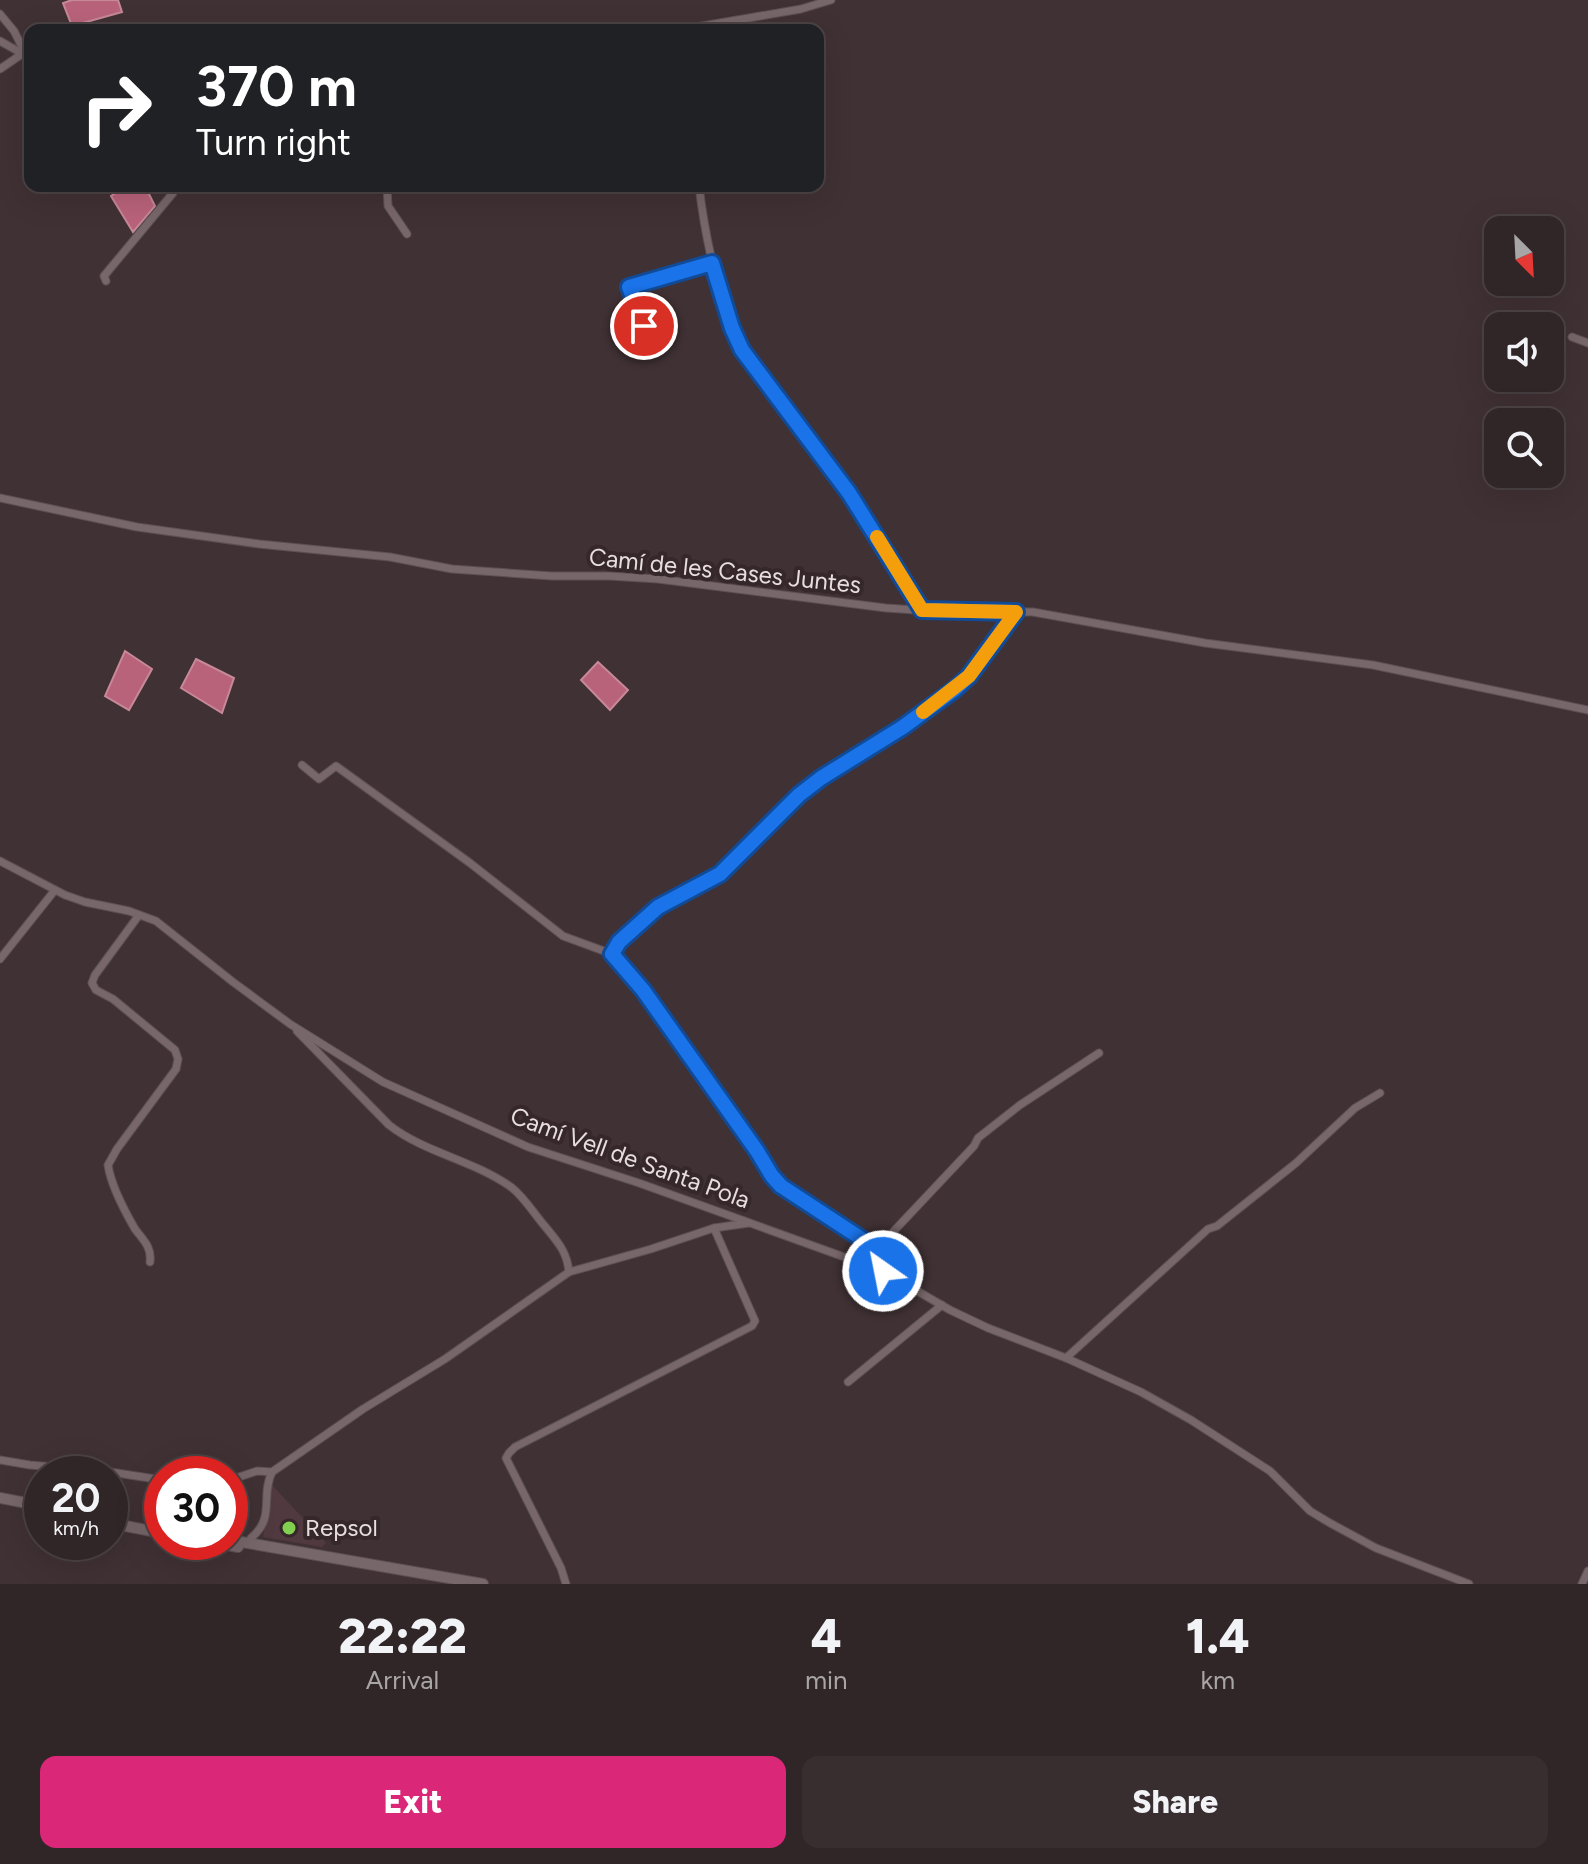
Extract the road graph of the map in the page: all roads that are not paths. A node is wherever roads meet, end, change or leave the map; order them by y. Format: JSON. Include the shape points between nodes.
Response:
{"nodes":[{"id":1,"x":831,"y":0,"type":"edge"},
{"id":2,"x":801,"y":4,"type":"edge"},
{"id":3,"x":0,"y":14,"type":"edge"},
{"id":4,"x":707,"y":24,"type":"edge"},
{"id":5,"x":0,"y":41,"type":"edge"},
{"id":6,"x":24,"y":51,"type":"edge"},
{"id":7,"x":24,"y":54,"type":"edge"},
{"id":8,"x":24,"y":56,"type":"edge"},
{"id":9,"x":0,"y":69,"type":"edge"},
{"id":10,"x":173,"y":192,"type":"edge"},
{"id":11,"x":387,"y":192,"type":"edge"},
{"id":12,"x":700,"y":192,"type":"edge"},
{"id":13,"x":407,"y":234,"type":"dead end"},
{"id":14,"x":712,"y":263,"type":"junction"},
{"id":15,"x":106,"y":281,"type":"dead end"},
{"id":16,"x":644,"y":326,"type":"dead end"},
{"id":17,"x":1572,"y":337,"type":"dead end"},
{"id":18,"x":1588,"y":343,"type":"edge"},
{"id":19,"x":0,"y":498,"type":"edge"},
{"id":20,"x":922,"y":610,"type":"junction"},
{"id":21,"x":1016,"y":612,"type":"junction"},
{"id":22,"x":1588,"y":710,"type":"edge"},
{"id":23,"x":302,"y":765,"type":"dead end"},
{"id":24,"x":0,"y":861,"type":"edge"},
{"id":25,"x":55,"y":890,"type":"junction"},
{"id":26,"x":139,"y":915,"type":"junction"},
{"id":27,"x":612,"y":954,"type":"junction"},
{"id":28,"x":0,"y":959,"type":"edge"},
{"id":29,"x":290,"y":1024,"type":"junction"},
{"id":30,"x":1099,"y":1053,"type":"dead end"},
{"id":31,"x":1380,"y":1093,"type":"dead end"},
{"id":32,"x":751,"y":1222,"type":"junction"},
{"id":33,"x":714,"y":1228,"type":"junction"},
{"id":34,"x":879,"y":1255,"type":"junction"},
{"id":35,"x":150,"y":1262,"type":"dead end"},
{"id":36,"x":883,"y":1271,"type":"junction"},
{"id":37,"x":569,"y":1272,"type":"junction"},
{"id":38,"x":942,"y":1305,"type":"junction"},
{"id":39,"x":1066,"y":1358,"type":"junction"},
{"id":40,"x":848,"y":1382,"type":"dead end"},
{"id":41,"x":0,"y":1460,"type":"edge"},
{"id":42,"x":272,"y":1472,"type":"junction"},
{"id":43,"x":248,"y":1474,"type":"edge"},
{"id":44,"x":144,"y":1477,"type":"edge"},
{"id":45,"x":0,"y":1501,"type":"edge"},
{"id":46,"x":24,"y":1506,"type":"edge"},
{"id":47,"x":251,"y":1538,"type":"dead end"},
{"id":48,"x":248,"y":1543,"type":"edge"},
{"id":49,"x":248,"y":1548,"type":"edge"},
{"id":50,"x":1588,"y":1571,"type":"edge"},
{"id":51,"x":451,"y":1584,"type":"edge"},
{"id":52,"x":483,"y":1584,"type":"edge"},
{"id":53,"x":566,"y":1584,"type":"edge"},
{"id":54,"x":1469,"y":1584,"type":"edge"},
{"id":55,"x":1582,"y":1584,"type":"edge"}],
"edges":[{"from":1,"to":2,"type":"street"},
{"from":2,"to":4,"type":"street"},
{"from":3,"to":6,"type":"street"},
{"from":5,"to":7,"type":"street"},
{"from":8,"to":9,"type":"street"},
{"from":10,"to":15,"type":"street","via":[[104,276]]},
{"from":11,"to":13,"type":"street","via":[[388,206]]},
{"from":12,"to":14,"type":"street"},
{"from":14,"to":16,"type":"street","via":[[629,287]]},
{"from":14,"to":20,"type":"street","via":[[742,350],[849,493]]},
{"from":17,"to":18,"type":"street"},
{"from":19,"to":20,"type":"street","name":"Camí de les Cases Juntes","via":[[137,527],[452,569],[658,579]]},
{"from":20,"to":21,"type":"street","name":"Camí de les Cases Juntes"},
{"from":21,"to":22,"type":"street","name":"Camí de les Cases Juntes","via":[[1373,665]]},
{"from":21,"to":27,"type":"street","via":[[955,689],[821,778],[720,874],[658,907]]},
{"from":23,"to":27,"type":"street","via":[[319,779],[336,766],[563,936]]},
{"from":24,"to":25,"type":"street","name":"Camí Vell de Santa Pola"},
{"from":25,"to":26,"type":"street","name":"Camí Vell de Santa Pola"},
{"from":25,"to":28,"type":"street"},
{"from":26,"to":29,"type":"street","name":"Camí Vell de Santa Pola","via":[[156,921]]},
{"from":26,"to":35,"type":"street","via":[[92,983],[175,1050],[178,1059],[108,1165],[135,1229],[147,1244]]},
{"from":27,"to":34,"type":"street","via":[[643,990],[772,1176]]},
{"from":29,"to":32,"type":"street","name":"Camí Vell de Santa Pola","via":[[383,1082],[528,1147]]},
{"from":29,"to":37,"type":"street","via":[[405,1137],[511,1187],[558,1242]]},
{"from":30,"to":34,"type":"street","via":[[978,1138],[892,1233]]},
{"from":31,"to":39,"type":"street","via":[[1208,1229]]},
{"from":32,"to":33,"type":"street"},
{"from":32,"to":36,"type":"street","name":"Camí Vell de Santa Pola"},
{"from":33,"to":37,"type":"street"},
{"from":33,"to":53,"type":"street","via":[[755,1321],[752,1326],[515,1447],[506,1458]]},
{"from":34,"to":36,"type":"street"},
{"from":36,"to":38,"type":"street","name":"Camí Vell de Santa Pola"},
{"from":37,"to":42,"type":"street"},
{"from":38,"to":39,"type":"street","name":"Camí Vell de Santa Pola"},
{"from":38,"to":40,"type":"street"},
{"from":39,"to":54,"type":"street","name":"Camí Vell de Santa Pola","via":[[1141,1392],[1227,1443],[1270,1471],[1310,1511],[1330,1523],[1376,1548]]},
{"from":41,"to":44,"type":"street"},
{"from":42,"to":43,"type":"street"},
{"from":42,"to":47,"type":"street","via":[[265,1520]]},
{"from":45,"to":46,"type":"main road"},
{"from":48,"to":52,"type":"main road"},
{"from":49,"to":51,"type":"main road"},
{"from":50,"to":55,"type":"street"}]}
